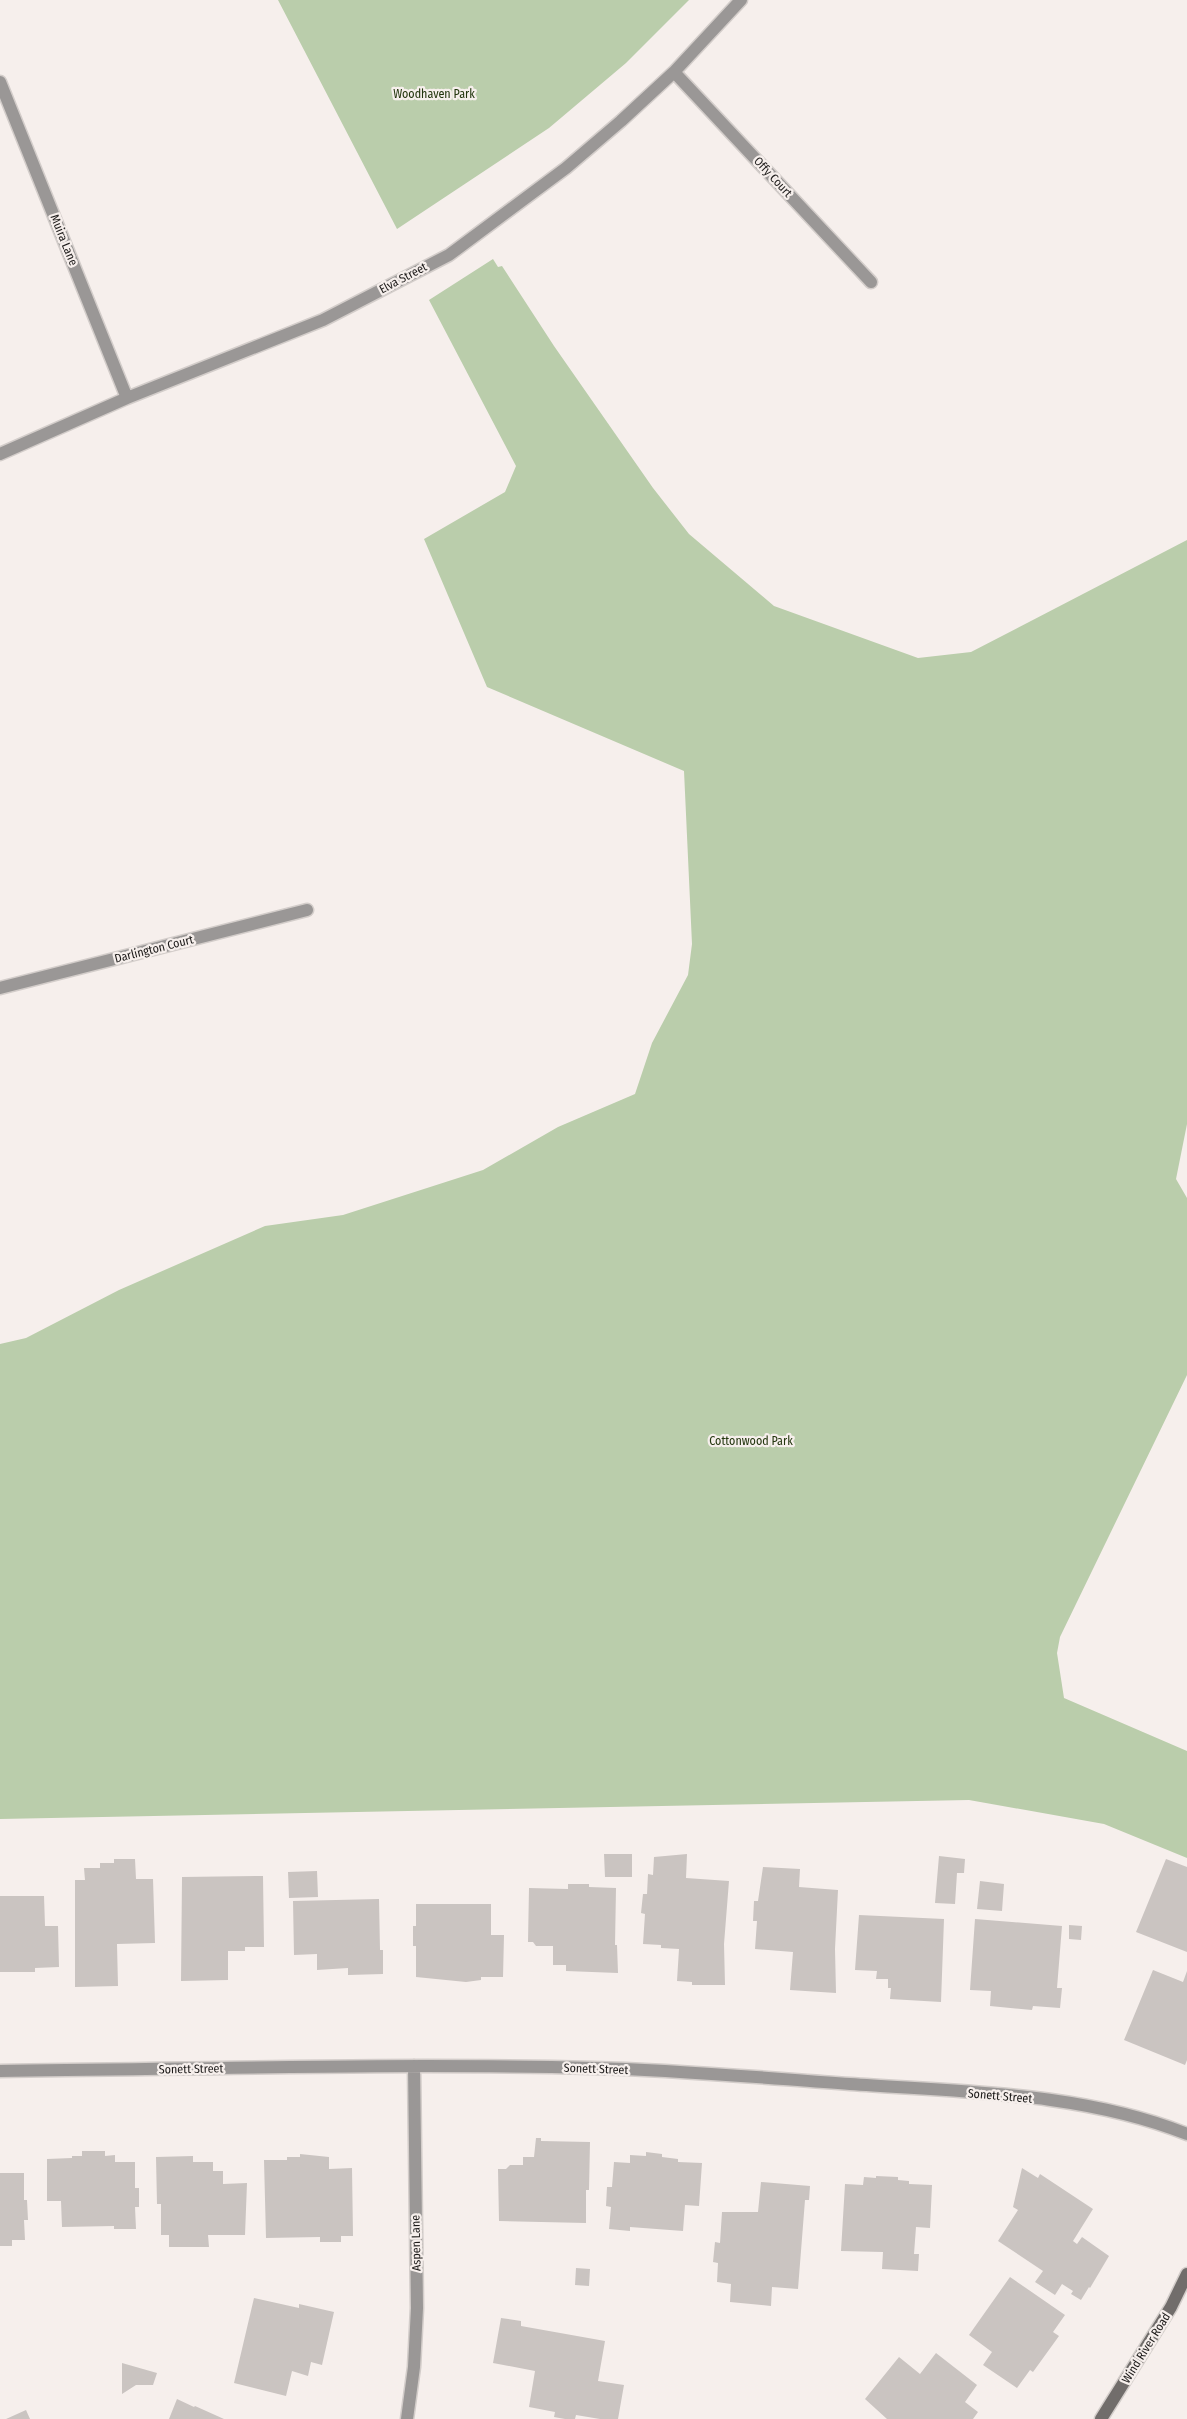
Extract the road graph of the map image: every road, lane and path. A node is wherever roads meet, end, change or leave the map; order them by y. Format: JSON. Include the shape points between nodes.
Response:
{"nodes":[{"id":1,"x":741,"y":0,"type":"edge"},
{"id":2,"x":674,"y":72,"type":"junction"},
{"id":3,"x":0,"y":82,"type":"edge"},
{"id":4,"x":871,"y":282,"type":"dead end"},
{"id":5,"x":127,"y":398,"type":"junction"},
{"id":6,"x":0,"y":454,"type":"edge"},
{"id":7,"x":307,"y":910,"type":"dead end"},
{"id":8,"x":0,"y":988,"type":"edge"},
{"id":9,"x":414,"y":2066,"type":"junction"},
{"id":10,"x":0,"y":2071,"type":"edge"},
{"id":11,"x":1187,"y":2134,"type":"edge"},
{"id":12,"x":1187,"y":2274,"type":"edge"},
{"id":13,"x":407,"y":2419,"type":"edge"},
{"id":14,"x":1100,"y":2419,"type":"edge"}],
"edges":[{"from":1,"to":2,"type":"street","name":"Elva Street"},
{"from":2,"to":4,"type":"street","name":"Offy Court"},
{"from":2,"to":5,"type":"street","name":"Elva Street","via":[[566,168],[449,255],[323,320]]},
{"from":3,"to":5,"type":"street","name":"Muira Lane"},
{"from":5,"to":6,"type":"street","name":"Elva Street"},
{"from":7,"to":8,"type":"street","name":"Darlington Court"},
{"from":9,"to":10,"type":"street","name":"Sonett Street"},
{"from":9,"to":11,"type":"street","name":"Sonett Street","via":[[699,2073],[1028,2098],[1118,2113]]},
{"from":9,"to":13,"type":"street","name":"Aspen Lane","via":[[417,2308]]},
{"from":12,"to":14,"type":"street","name":"Wind River Road","via":[[1171,2307]]}]}
